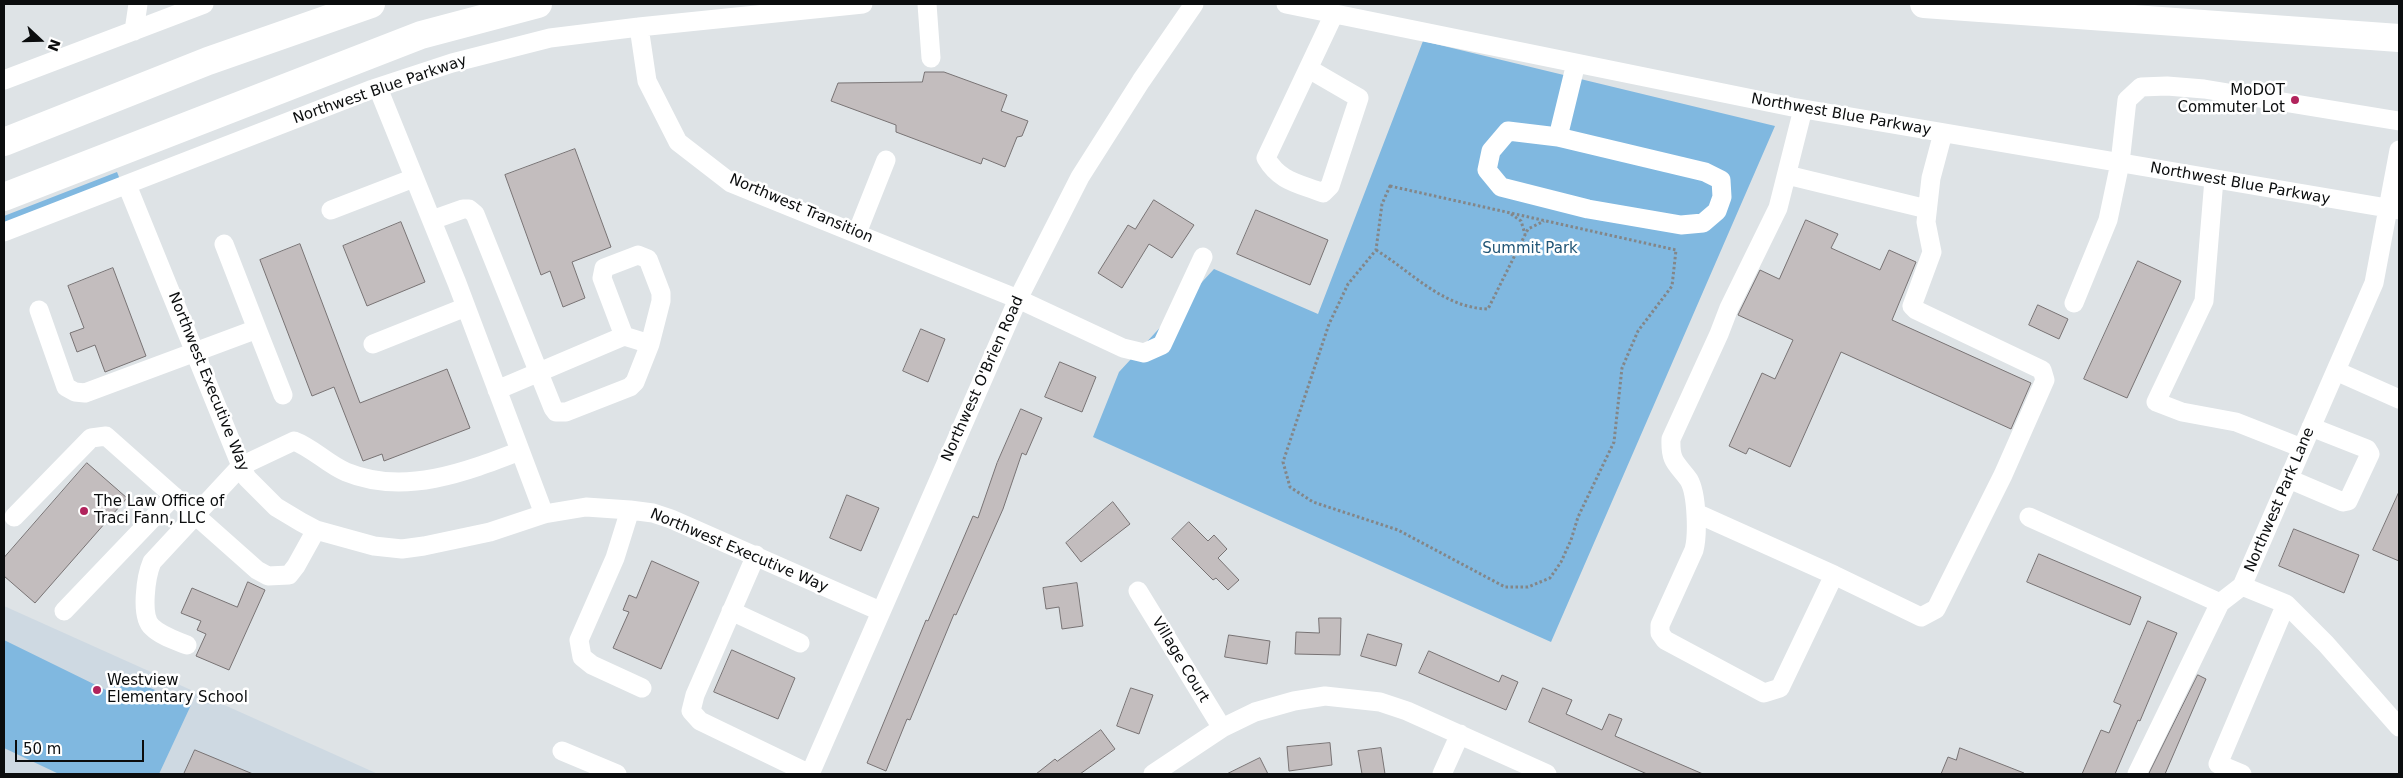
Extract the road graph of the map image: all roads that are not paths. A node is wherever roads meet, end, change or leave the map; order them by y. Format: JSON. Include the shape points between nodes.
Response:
{"nodes":[{"id":1,"x":138,"y":4,"type":"edge"},
{"id":2,"x":204,"y":4,"type":"edge"},
{"id":3,"x":371,"y":4,"type":"edge"},
{"id":4,"x":538,"y":4,"type":"edge"},
{"id":5,"x":864,"y":4,"type":"edge"},
{"id":6,"x":927,"y":4,"type":"edge"},
{"id":7,"x":1194,"y":4,"type":"edge"},
{"id":8,"x":1286,"y":4,"type":"edge"},
{"id":9,"x":1924,"y":4,"type":"edge"},
{"id":10,"x":1334,"y":14,"type":"junction"},
{"id":11,"x":639,"y":26,"type":"junction"},
{"id":12,"x":134,"y":31,"type":"junction"},
{"id":13,"x":2399,"y":38,"type":"edge"},
{"id":14,"x":931,"y":58,"type":"dead end"},
{"id":15,"x":1576,"y":63,"type":"junction"},
{"id":16,"x":1309,"y":69,"type":"junction"},
{"id":17,"x":4,"y":80,"type":"edge"},
{"id":18,"x":378,"y":88,"type":"junction"},
{"id":19,"x":1802,"y":109,"type":"junction"},
{"id":20,"x":2399,"y":121,"type":"edge"},
{"id":21,"x":1942,"y":133,"type":"junction"},
{"id":22,"x":1558,"y":137,"type":"junction"},
{"id":23,"x":4,"y":142,"type":"edge"},
{"id":24,"x":2399,"y":150,"type":"edge"},
{"id":25,"x":886,"y":160,"type":"dead end"},
{"id":26,"x":2120,"y":164,"type":"junction"},
{"id":27,"x":1787,"y":175,"type":"junction"},
{"id":28,"x":414,"y":178,"type":"junction"},
{"id":29,"x":2214,"y":180,"type":"junction"},
{"id":30,"x":127,"y":184,"type":"junction"},
{"id":31,"x":4,"y":197,"type":"edge"},
{"id":32,"x":1927,"y":209,"type":"junction"},
{"id":33,"x":2393,"y":209,"type":"edge"},
{"id":34,"x":331,"y":210,"type":"dead end"},
{"id":35,"x":432,"y":220,"type":"junction"},
{"id":36,"x":4,"y":232,"type":"edge"},
{"id":37,"x":857,"y":233,"type":"junction"},
{"id":38,"x":224,"y":244,"type":"dead end"},
{"id":39,"x":1203,"y":257,"type":"dead end"},
{"id":40,"x":1018,"y":299,"type":"junction"},
{"id":41,"x":2074,"y":303,"type":"dead end"},
{"id":42,"x":466,"y":307,"type":"junction"},
{"id":43,"x":39,"y":310,"type":"dead end"},
{"id":44,"x":257,"y":329,"type":"junction"},
{"id":45,"x":624,"y":336,"type":"junction"},
{"id":46,"x":374,"y":344,"type":"dead end"},
{"id":47,"x":650,"y":344,"type":"junction"},
{"id":48,"x":195,"y":352,"type":"junction"},
{"id":49,"x":2336,"y":371,"type":"junction"},
{"id":50,"x":536,"y":372,"type":"junction"},
{"id":51,"x":497,"y":390,"type":"junction"},
{"id":52,"x":284,"y":395,"type":"dead end"},
{"id":53,"x":2399,"y":399,"type":"edge"},
{"id":54,"x":2312,"y":427,"type":"junction"},
{"id":55,"x":2302,"y":448,"type":"junction"},
{"id":56,"x":520,"y":450,"type":"junction"},
{"id":57,"x":241,"y":466,"type":"junction"},
{"id":58,"x":2289,"y":479,"type":"junction"},
{"id":59,"x":174,"y":496,"type":"junction"},
{"id":60,"x":630,"y":510,"type":"junction"},
{"id":61,"x":1696,"y":513,"type":"junction"},
{"id":62,"x":544,"y":514,"type":"junction"},
{"id":63,"x":195,"y":516,"type":"junction"},
{"id":64,"x":14,"y":517,"type":"dead end"},
{"id":65,"x":2029,"y":517,"type":"dead end"},
{"id":66,"x":316,"y":530,"type":"junction"},
{"id":67,"x":756,"y":555,"type":"junction"},
{"id":68,"x":1834,"y":575,"type":"junction"},
{"id":69,"x":2242,"y":586,"type":"junction"},
{"id":70,"x":1138,"y":592,"type":"dead end"},
{"id":71,"x":2220,"y":602,"type":"junction"},
{"id":72,"x":2286,"y":604,"type":"junction"},
{"id":73,"x":64,"y":611,"type":"dead end"},
{"id":74,"x":731,"y":611,"type":"junction"},
{"id":75,"x":880,"y":611,"type":"junction"},
{"id":76,"x":800,"y":643,"type":"dead end"},
{"id":77,"x":187,"y":645,"type":"dead end"},
{"id":78,"x":642,"y":688,"type":"dead end"},
{"id":79,"x":2399,"y":727,"type":"edge"},
{"id":80,"x":1222,"y":728,"type":"junction"},
{"id":81,"x":1460,"y":734,"type":"junction"},
{"id":82,"x":562,"y":751,"type":"dead end"},
{"id":83,"x":617,"y":774,"type":"edge"},
{"id":84,"x":810,"y":774,"type":"edge"},
{"id":85,"x":1153,"y":774,"type":"edge"},
{"id":86,"x":1442,"y":774,"type":"edge"},
{"id":87,"x":1547,"y":774,"type":"edge"},
{"id":88,"x":2137,"y":774,"type":"edge"},
{"id":89,"x":2242,"y":774,"type":"edge"}],
"edges":[{"from":1,"to":12,"type":"street"},
{"from":2,"to":12,"type":"street"},
{"from":3,"to":23,"type":"highway","via":[[208,61]]},
{"from":4,"to":31,"type":"highway","via":[[421,35]]},
{"from":5,"to":11,"type":"street","name":"Northwest Blue Parkway"},
{"from":6,"to":14,"type":"street"},
{"from":7,"to":40,"type":"street","name":"Northwest O'Brien Road","via":[[1080,177]]},
{"from":8,"to":10,"type":"street","name":"Northwest Blue Parkway"},
{"from":9,"to":13,"type":"highway"},
{"from":10,"to":15,"type":"street","name":"Northwest Blue Parkway"},
{"from":10,"to":16,"type":"street"},
{"from":11,"to":18,"type":"street","name":"Northwest Blue Parkway","via":[[550,38],[452,63]]},
{"from":11,"to":37,"type":"street","name":"Northwest Transition","via":[[647,82],[678,142],[731,183]]},
{"from":12,"to":17,"type":"street"},
{"from":15,"to":19,"type":"street","name":"Northwest Blue Parkway"},
{"from":15,"to":22,"type":"street"},
{"from":16,"to":16,"type":"street","via":[[1266,158],[1274,171],[1285,179],[1323,193],[1330,186],[1359,98]]},
{"from":18,"to":28,"type":"street"},
{"from":18,"to":30,"type":"street","name":"Northwest Blue Parkway"},
{"from":19,"to":21,"type":"street","name":"Northwest Blue Parkway"},
{"from":19,"to":27,"type":"street"},
{"from":20,"to":26,"type":"street","via":[[2204,89],[2141,86],[2127,100]]},
{"from":21,"to":26,"type":"street","name":"Northwest Blue Parkway"},
{"from":21,"to":32,"type":"street"},
{"from":22,"to":22,"type":"street","via":[[1508,131],[1491,151],[1487,170],[1501,187],[1588,209],[1681,225],[1703,223],[1717,211],[1722,197],[1722,180],[1706,172]]},
{"from":24,"to":33,"type":"street","name":"Northwest Park Lane"},
{"from":25,"to":37,"type":"street"},
{"from":26,"to":29,"type":"street","name":"Northwest Blue Parkway"},
{"from":26,"to":41,"type":"street","via":[[2108,220]]},
{"from":27,"to":32,"type":"street"},
{"from":27,"to":61,"type":"street","via":[[1778,208],[1671,439],[1670,454],[1674,464],[1690,482]]},
{"from":28,"to":34,"type":"street"},
{"from":28,"to":35,"type":"street"},
{"from":29,"to":33,"type":"street","name":"Northwest Blue Parkway"},
{"from":29,"to":55,"type":"street","via":[[2204,301],[2156,402],[2182,412],[2236,422]]},
{"from":30,"to":36,"type":"street","name":"Northwest Blue Parkway"},
{"from":30,"to":48,"type":"street","name":"Northwest Executive Way"},
{"from":32,"to":68,"type":"street","via":[[1932,252],[1912,306],[2042,370],[2045,380],[2003,475],[1936,609],[1921,617]]},
{"from":33,"to":49,"type":"street","name":"Northwest Park Lane","via":[[2374,283]]},
{"from":35,"to":42,"type":"street"},
{"from":35,"to":50,"type":"street","via":[[463,209],[475,214]]},
{"from":37,"to":40,"type":"street","name":"Northwest Transition"},
{"from":38,"to":44,"type":"street"},
{"from":39,"to":40,"type":"street","name":"Northwest Transition","via":[[1162,345],[1144,353],[1123,348]]},
{"from":40,"to":75,"type":"street","name":"Northwest O'Brien Road"},
{"from":42,"to":46,"type":"street"},
{"from":42,"to":51,"type":"street"},
{"from":43,"to":48,"type":"street","via":[[66,387],[75,392],[85,393]]},
{"from":44,"to":48,"type":"street"},
{"from":44,"to":52,"type":"street"},
{"from":45,"to":47,"type":"street"},
{"from":45,"to":47,"type":"street","via":[[602,273],[604,268],[638,255],[648,259],[661,293],[662,301]]},
{"from":45,"to":50,"type":"street"},
{"from":47,"to":50,"type":"street","via":[[633,385],[566,412],[556,412]]},
{"from":48,"to":57,"type":"street","name":"Northwest Executive Way"},
{"from":49,"to":53,"type":"street"},
{"from":49,"to":54,"type":"street","name":"Northwest Park Lane"},
{"from":50,"to":51,"type":"street"},
{"from":51,"to":56,"type":"street"},
{"from":54,"to":55,"type":"street","name":"Northwest Park Lane"},
{"from":54,"to":58,"type":"street","via":[[2367,449],[2370,454],[2348,501],[2343,502]]},
{"from":55,"to":58,"type":"street","name":"Northwest Park Lane"},
{"from":56,"to":57,"type":"street","via":[[457,475],[424,481],[386,481],[347,472],[294,441]]},
{"from":56,"to":62,"type":"street"},
{"from":57,"to":63,"type":"street"},
{"from":57,"to":66,"type":"street","name":"Northwest Executive Way","via":[[247,478],[276,507]]},
{"from":58,"to":69,"type":"street","name":"Northwest Park Lane"},
{"from":59,"to":63,"type":"street"},
{"from":59,"to":64,"type":"street","via":[[106,436],[91,438]]},
{"from":59,"to":73,"type":"street"},
{"from":60,"to":62,"type":"street","name":"Northwest Executive Way","via":[[586,507]]},
{"from":60,"to":67,"type":"street","name":"Northwest Executive Way","via":[[653,513]]},
{"from":60,"to":78,"type":"street","via":[[615,558],[579,640],[582,657],[592,665]]},
{"from":61,"to":68,"type":"street"},
{"from":61,"to":68,"type":"street","via":[[1694,550],[1660,624],[1660,633],[1665,640],[1764,692],[1780,688]]},
{"from":62,"to":66,"type":"street","name":"Northwest Executive Way","via":[[464,538],[402,549],[374,546]]},
{"from":63,"to":66,"type":"street","via":[[268,576],[289,575]]},
{"from":63,"to":77,"type":"street","via":[[152,562],[147,572],[146,617],[150,626]]},
{"from":65,"to":71,"type":"street"},
{"from":67,"to":74,"type":"street"},
{"from":67,"to":75,"type":"street","name":"Northwest Executive Way"},
{"from":69,"to":71,"type":"street","name":"Northwest Park Lane"},
{"from":69,"to":72,"type":"street"},
{"from":70,"to":80,"type":"street","name":"Village Court"},
{"from":71,"to":88,"type":"street","name":"Northwest Park Lane"},
{"from":72,"to":79,"type":"street"},
{"from":72,"to":89,"type":"street","via":[[2218,764]]},
{"from":74,"to":76,"type":"street"},
{"from":74,"to":84,"type":"street","via":[[695,695],[692,711],[700,721]]},
{"from":75,"to":84,"type":"street","name":"Northwest O'Brien Road"},
{"from":80,"to":81,"type":"street","via":[[1255,712],[1325,696],[1380,702],[1407,710]]},
{"from":80,"to":85,"type":"street"},
{"from":81,"to":86,"type":"street"},
{"from":81,"to":87,"type":"street"},
{"from":82,"to":83,"type":"street"}]}
